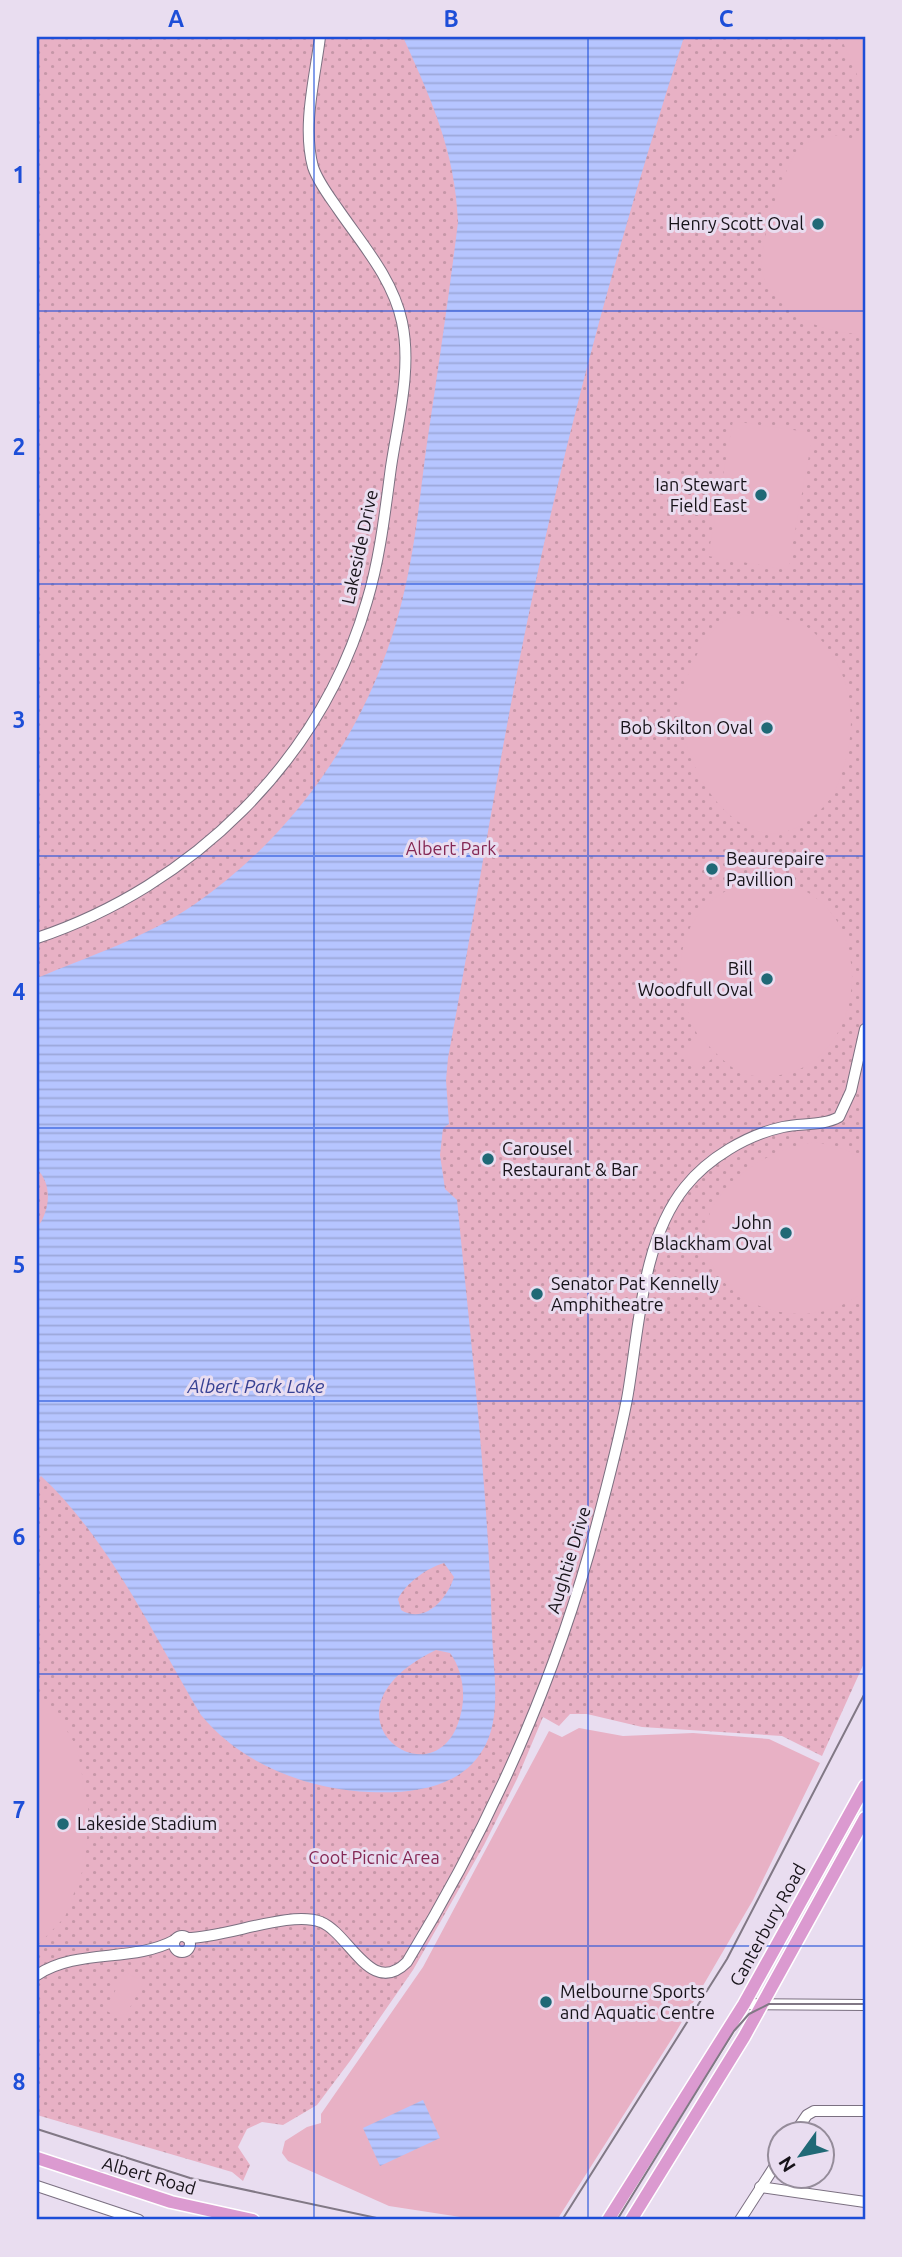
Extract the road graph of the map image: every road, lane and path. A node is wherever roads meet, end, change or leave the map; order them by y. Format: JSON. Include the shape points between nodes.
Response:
{"nodes":[{"id":1,"x":320,"y":37,"type":"edge"},
{"id":2,"x":37,"y":938,"type":"edge"},
{"id":3,"x":865,"y":1029,"type":"edge"},
{"id":4,"x":865,"y":1786,"type":"edge"},
{"id":5,"x":865,"y":1818,"type":"edge"},
{"id":6,"x":37,"y":1975,"type":"edge"},
{"id":7,"x":744,"y":2004,"type":"junction"},
{"id":8,"x":761,"y":2005,"type":"junction"},
{"id":9,"x":865,"y":2006,"type":"edge"},
{"id":10,"x":865,"y":2111,"type":"edge"},
{"id":11,"x":806,"y":2120,"type":"edge"},
{"id":12,"x":37,"y":2158,"type":"edge"},
{"id":13,"x":766,"y":2178,"type":"edge"},
{"id":14,"x":37,"y":2186,"type":"edge"},
{"id":15,"x":760,"y":2187,"type":"junction"},
{"id":16,"x":865,"y":2202,"type":"edge"},
{"id":17,"x":227,"y":2218,"type":"edge"},
{"id":18,"x":139,"y":2220,"type":"edge"},
{"id":19,"x":253,"y":2220,"type":"edge"},
{"id":20,"x":608,"y":2220,"type":"edge"},
{"id":21,"x":631,"y":2220,"type":"edge"},
{"id":22,"x":740,"y":2220,"type":"edge"}],
"edges":[{"from":1,"to":2,"type":"street","name":"Lakeside Drive","via":[[310,115],[312,163],[388,283],[400,312],[405,342],[387,497],[367,603],[317,714],[245,809],[198,852],[143,891],[94,917]]},
{"from":3,"to":6,"type":"street","name":"Aughtie Drive","via":[[851,1091],[839,1117],[784,1127],[747,1140],[685,1186],[669,1211],[650,1266],[611,1470],[546,1685],[495,1802],[407,1962],[394,1971],[377,1972],[324,1923],[310,1919],[70,1961]]},
{"from":4,"to":7,"type":"main road","name":"Canterbury Road"},
{"from":5,"to":8,"type":"main road","name":"Canterbury Road"},
{"from":7,"to":8,"type":"street"},
{"from":7,"to":20,"type":"main road","name":"Canterbury Road"},
{"from":8,"to":9,"type":"street"},
{"from":8,"to":21,"type":"main road","name":"Canterbury Road"},
{"from":10,"to":11,"type":"street","via":[[814,2110]]},
{"from":12,"to":17,"type":"main road","name":"Albert Road"},
{"from":13,"to":15,"type":"street"},
{"from":14,"to":18,"type":"street"},
{"from":15,"to":16,"type":"street"},
{"from":15,"to":22,"type":"street"},
{"from":17,"to":19,"type":"main road","name":"Albert Road"}]}
